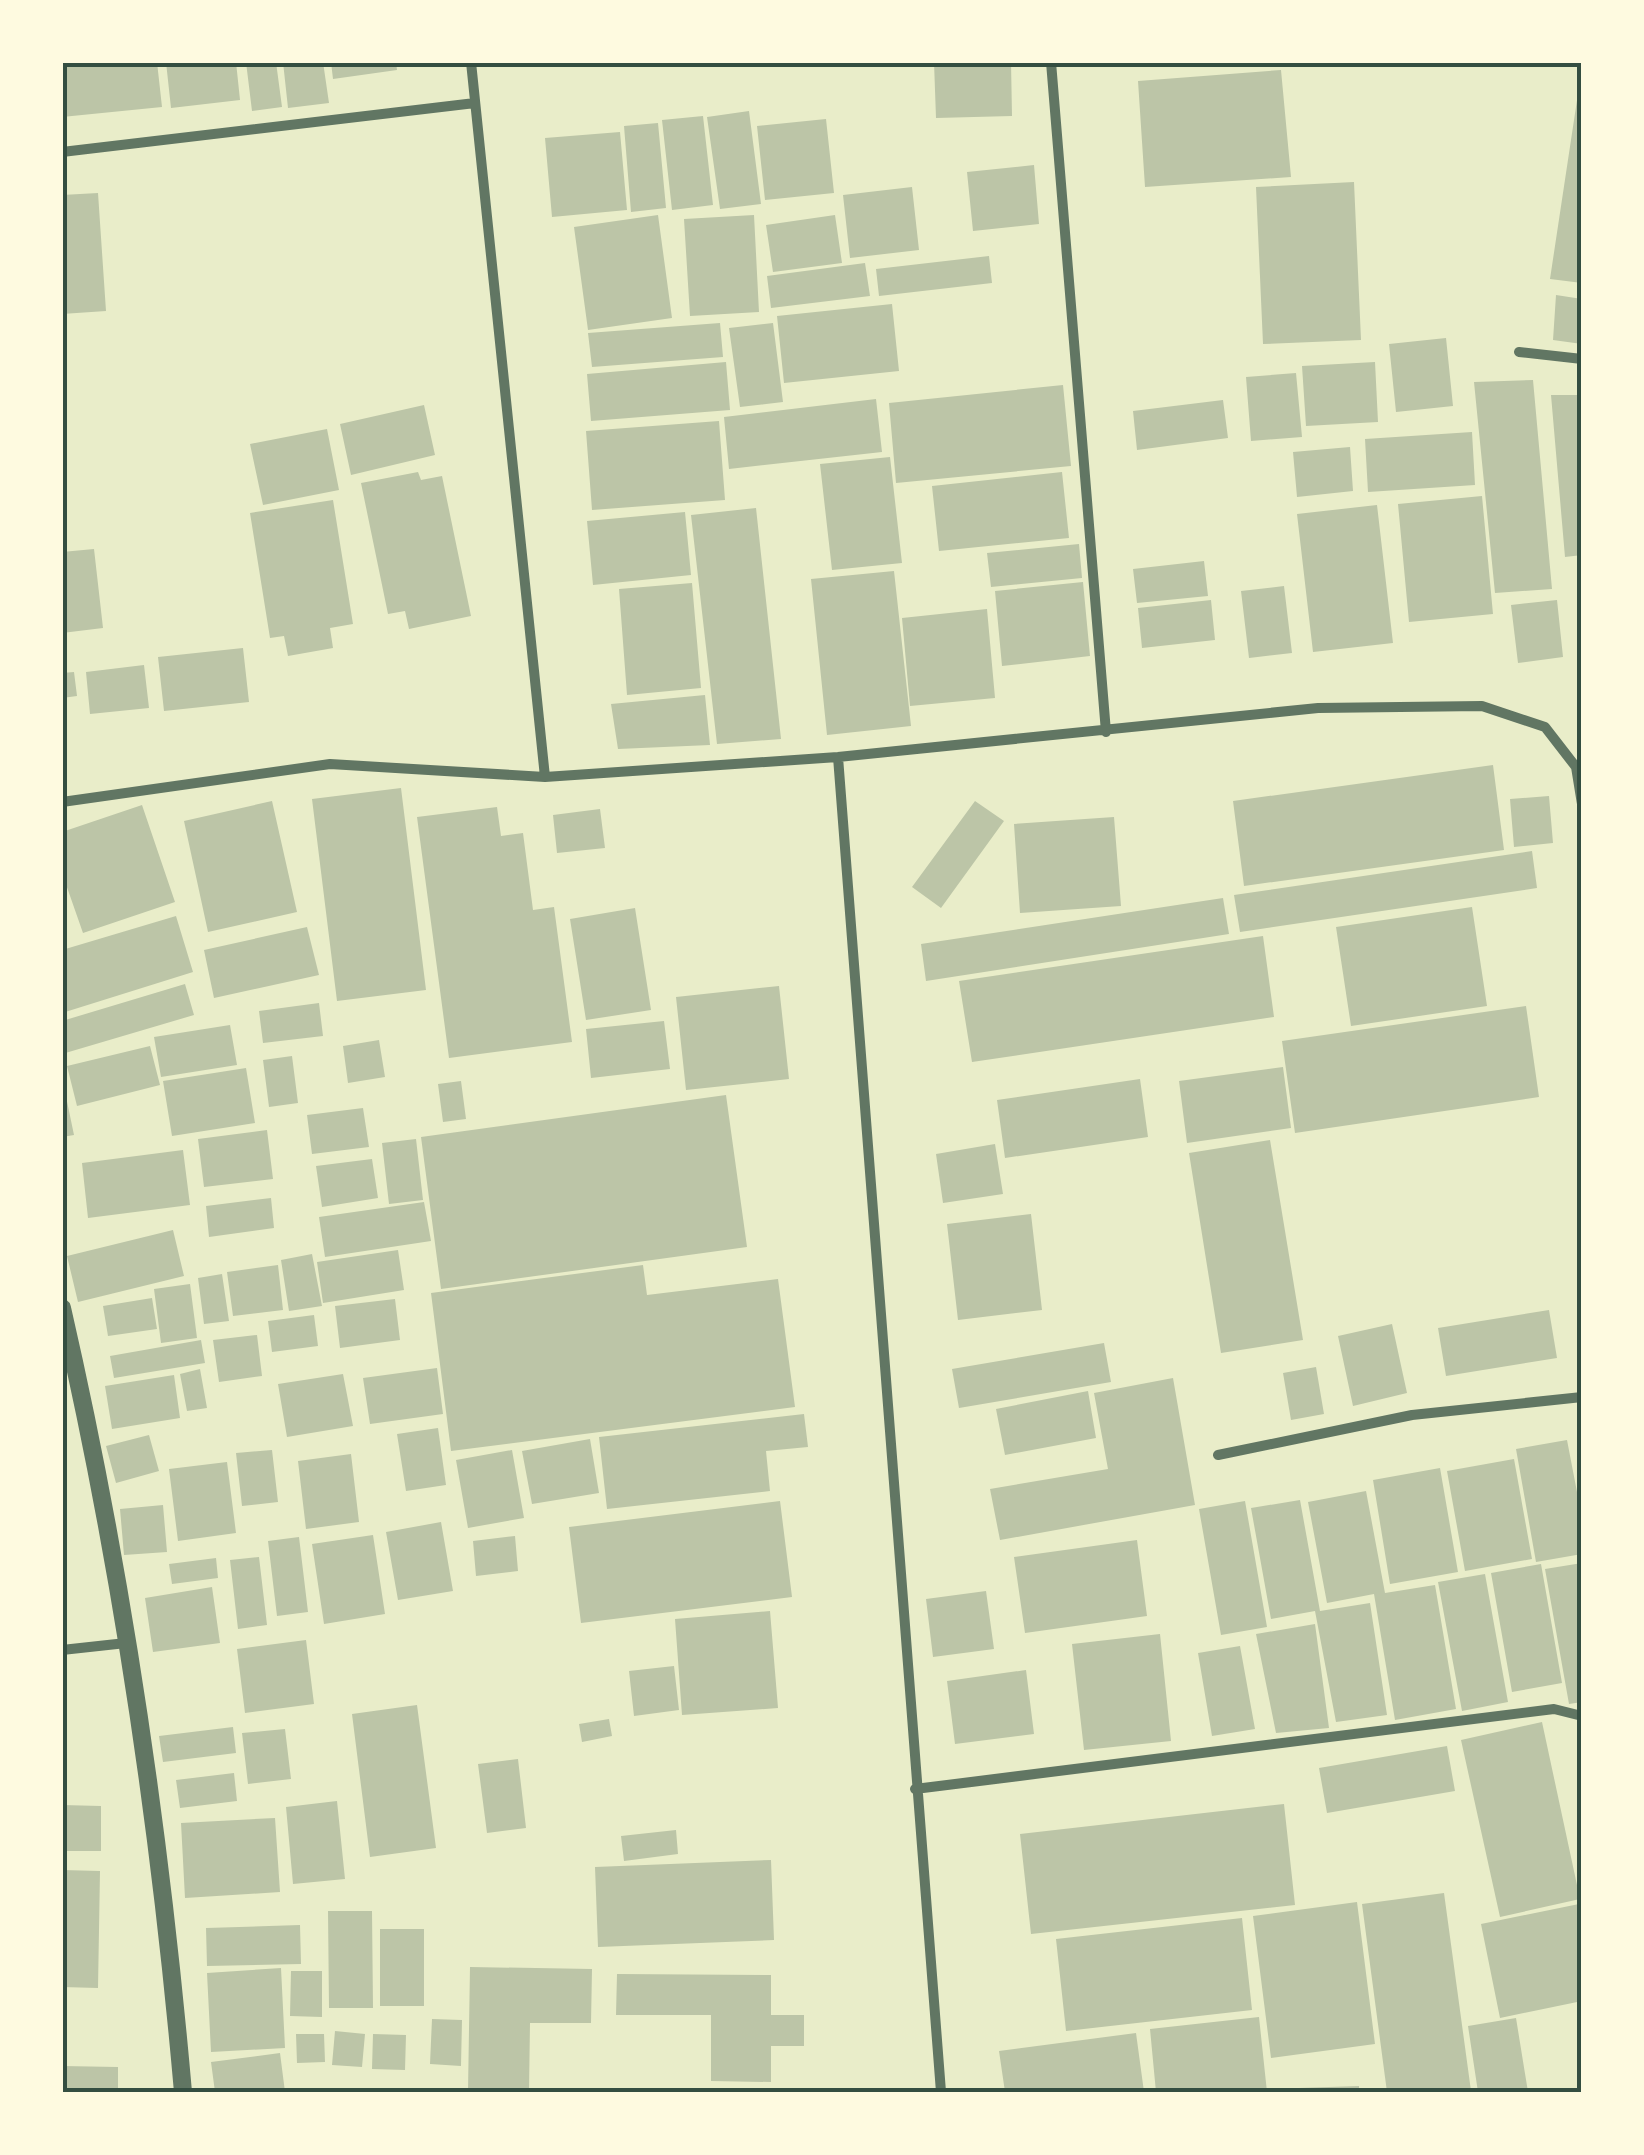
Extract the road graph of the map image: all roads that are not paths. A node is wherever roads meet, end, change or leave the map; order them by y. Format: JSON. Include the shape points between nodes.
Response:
{"nodes":[{"id":1,"x":471,"y":62,"type":"edge"},
{"id":2,"x":1051,"y":62,"type":"edge"},
{"id":3,"x":475,"y":103,"type":"junction"},
{"id":4,"x":62,"y":152,"type":"edge"},
{"id":5,"x":1519,"y":352,"type":"dead end"},
{"id":6,"x":1582,"y":359,"type":"edge"},
{"id":7,"x":1106,"y":732,"type":"junction"},
{"id":8,"x":838,"y":756,"type":"junction"},
{"id":9,"x":544,"y":776,"type":"junction"},
{"id":10,"x":62,"y":802,"type":"edge"},
{"id":11,"x":1582,"y":804,"type":"edge"},
{"id":12,"x":62,"y":1308,"type":"edge"},
{"id":13,"x":1582,"y":1396,"type":"edge"},
{"id":14,"x":1218,"y":1456,"type":"dead end"},
{"id":15,"x":126,"y":1643,"type":"junction"},
{"id":16,"x":62,"y":1650,"type":"edge"},
{"id":17,"x":1582,"y":1716,"type":"edge"},
{"id":18,"x":915,"y":1790,"type":"junction"},
{"id":19,"x":183,"y":2092,"type":"edge"},
{"id":20,"x":940,"y":2092,"type":"edge"}],
"edges":[{"from":1,"to":3,"type":"street"},
{"from":2,"to":7,"type":"street"},
{"from":3,"to":4,"type":"street"},
{"from":3,"to":9,"type":"street"},
{"from":5,"to":6,"type":"street"},
{"from":7,"to":8,"type":"street"},
{"from":7,"to":11,"type":"street","via":[[1318,708],[1482,706],[1545,727],[1576,768]]},
{"from":8,"to":9,"type":"street"},
{"from":8,"to":18,"type":"street"},
{"from":9,"to":10,"type":"street","via":[[330,764]]},
{"from":12,"to":15,"type":"street"},
{"from":13,"to":14,"type":"street","via":[[1412,1415]]},
{"from":15,"to":16,"type":"street"},
{"from":15,"to":19,"type":"street","via":[[172,1964]]},
{"from":17,"to":18,"type":"street","via":[[1554,1709]]},
{"from":18,"to":20,"type":"street"}]}
